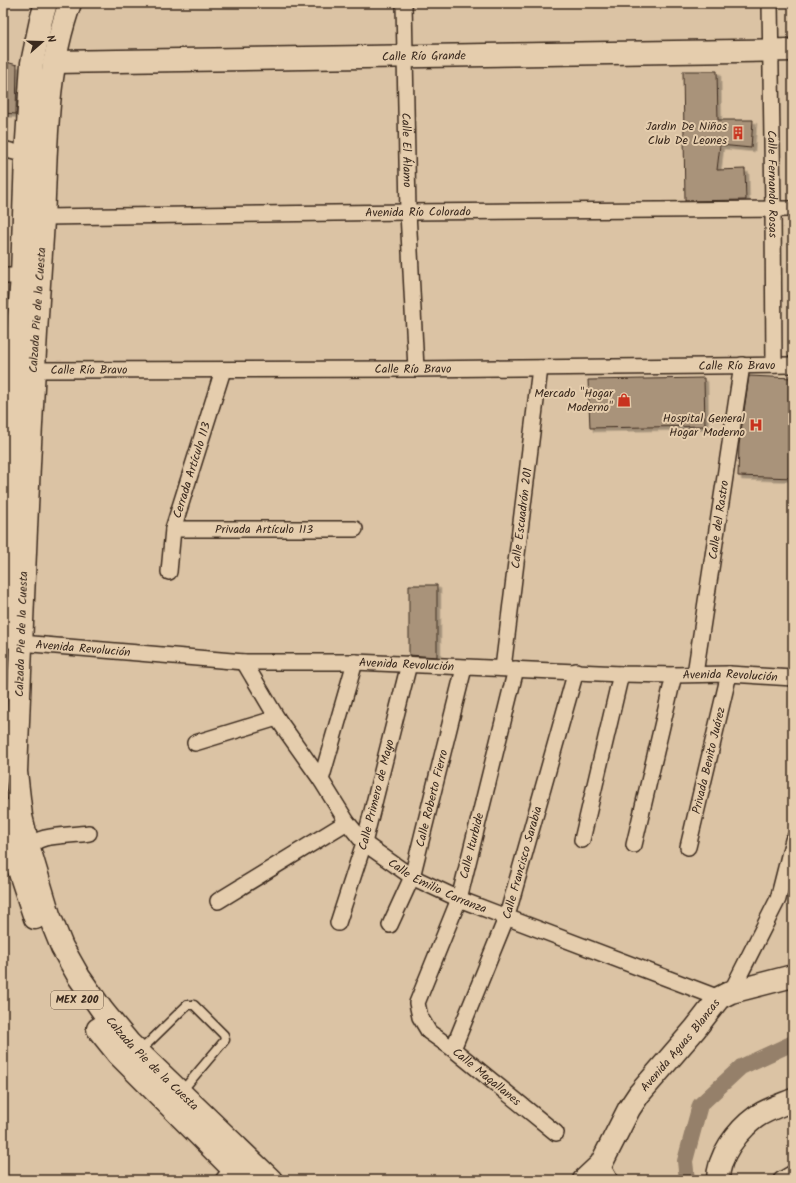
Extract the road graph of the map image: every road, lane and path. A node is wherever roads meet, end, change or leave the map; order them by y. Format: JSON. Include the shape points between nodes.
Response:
{"nodes":[{"id":1,"x":46,"y":3,"type":"edge"},
{"id":2,"x":70,"y":3,"type":"edge"},
{"id":3,"x":404,"y":3,"type":"edge"},
{"id":4,"x":770,"y":3,"type":"edge"},
{"id":5,"x":793,"y":50,"type":"edge"},
{"id":6,"x":771,"y":51,"type":"junction"},
{"id":7,"x":405,"y":56,"type":"junction"},
{"id":8,"x":54,"y":62,"type":"junction"},
{"id":9,"x":3,"y":149,"type":"edge"},
{"id":10,"x":26,"y":155,"type":"junction"},
{"id":11,"x":773,"y":209,"type":"junction"},
{"id":12,"x":793,"y":209,"type":"edge"},
{"id":13,"x":408,"y":212,"type":"junction"},
{"id":14,"x":43,"y":217,"type":"junction"},
{"id":15,"x":13,"y":276,"type":"edge"},
{"id":16,"x":742,"y":365,"type":"junction"},
{"id":17,"x":774,"y":365,"type":"junction"},
{"id":18,"x":793,"y":365,"type":"edge"},
{"id":19,"x":540,"y":368,"type":"junction"},
{"id":20,"x":416,"y":369,"type":"junction"},
{"id":21,"x":17,"y":370,"type":"edge"},
{"id":22,"x":223,"y":370,"type":"junction"},
{"id":23,"x":174,"y":529,"type":"junction"},
{"id":24,"x":355,"y":529,"type":"dead end"},
{"id":25,"x":169,"y":572,"type":"dead end"},
{"id":26,"x":3,"y":626,"type":"edge"},
{"id":27,"x":12,"y":640,"type":"edge"},
{"id":28,"x":244,"y":662,"type":"junction"},
{"id":29,"x":355,"y":662,"type":"junction"},
{"id":30,"x":408,"y":664,"type":"junction"},
{"id":31,"x":464,"y":668,"type":"junction"},
{"id":32,"x":509,"y":669,"type":"junction"},
{"id":33,"x":576,"y":672,"type":"junction"},
{"id":34,"x":620,"y":674,"type":"junction"},
{"id":35,"x":695,"y":674,"type":"junction"},
{"id":36,"x":729,"y":674,"type":"junction"},
{"id":37,"x":674,"y":675,"type":"junction"},
{"id":38,"x":793,"y":678,"type":"edge"},
{"id":39,"x":277,"y":718,"type":"junction"},
{"id":40,"x":195,"y":743,"type":"dead end"},
{"id":41,"x":3,"y":770,"type":"edge"},
{"id":42,"x":321,"y":780,"type":"junction"},
{"id":43,"x":347,"y":822,"type":"junction"},
{"id":44,"x":89,"y":833,"type":"dead end"},
{"id":45,"x":582,"y":840,"type":"dead end"},
{"id":46,"x":793,"y":840,"type":"edge"},
{"id":47,"x":364,"y":843,"type":"junction"},
{"id":48,"x":634,"y":845,"type":"dead end"},
{"id":49,"x":688,"y":847,"type":"dead end"},
{"id":50,"x":11,"y":857,"type":"edge"},
{"id":51,"x":412,"y":877,"type":"junction"},
{"id":52,"x":459,"y":899,"type":"junction"},
{"id":53,"x":218,"y":901,"type":"dead end"},
{"id":54,"x":507,"y":916,"type":"junction"},
{"id":55,"x":338,"y":923,"type":"dead end"},
{"id":56,"x":390,"y":925,"type":"dead end"},
{"id":57,"x":793,"y":976,"type":"edge"},
{"id":58,"x":725,"y":995,"type":"junction"},
{"id":59,"x":420,"y":1017,"type":"joint"},
{"id":60,"x":453,"y":1049,"type":"junction"},
{"id":61,"x":139,"y":1052,"type":"junction"},
{"id":62,"x":152,"y":1076,"type":"junction"},
{"id":63,"x":181,"y":1092,"type":"junction"},
{"id":64,"x":793,"y":1100,"type":"edge"},
{"id":65,"x":556,"y":1133,"type":"dead end"},
{"id":66,"x":235,"y":1170,"type":"edge"},
{"id":67,"x":605,"y":1172,"type":"edge"},
{"id":68,"x":793,"y":1174,"type":"edge"},
{"id":69,"x":271,"y":1180,"type":"edge"},
{"id":70,"x":584,"y":1180,"type":"edge"},
{"id":71,"x":718,"y":1180,"type":"edge"},
{"id":72,"x":780,"y":1180,"type":"edge"}],
"edges":[{"from":1,"to":10,"type":"main road","name":"Calzada Pie de la Cuesta","number":"MEX 200","via":[[32,63]]},
{"from":2,"to":8,"type":"main road","name":"Calzada Pie de la Cuesta","number":"MEX 200","via":[[62,24]]},
{"from":3,"to":7,"type":"street","name":"Calle El Álamo"},
{"from":4,"to":6,"type":"street","name":"Calle Fernando Rosas"},
{"from":5,"to":6,"type":"main road","name":"Calle Río Grande"},
{"from":6,"to":7,"type":"main road","name":"Calle Río Grande"},
{"from":6,"to":11,"type":"street","name":"Calle Fernando Rosas"},
{"from":7,"to":8,"type":"main road","name":"Calle Río Grande"},
{"from":7,"to":13,"type":"street","name":"Calle El Álamo"},
{"from":8,"to":14,"type":"main road","name":"Calzada Pie de la Cuesta","number":"MEX 200"},
{"from":9,"to":10,"type":"street"},
{"from":10,"to":15,"type":"main road","name":"Calzada Pie de la Cuesta","number":"MEX 200"},
{"from":11,"to":12,"type":"street","name":"Avenida Río Colorado"},
{"from":11,"to":13,"type":"street","name":"Avenida Río Colorado"},
{"from":11,"to":17,"type":"street","name":"Calle Fernando Rosas"},
{"from":13,"to":14,"type":"street","name":"Avenida Río Colorado"},
{"from":13,"to":20,"type":"street","name":"Calle El Álamo"},
{"from":14,"to":21,"type":"main road","name":"Calzada Pie de la Cuesta","number":"MEX 200"},
{"from":15,"to":21,"type":"main road","name":"Calzada Pie de la Cuesta","number":"MEX 200"},
{"from":16,"to":17,"type":"street","name":"Calle Río Bravo"},
{"from":16,"to":19,"type":"street","name":"Calle Río Bravo"},
{"from":16,"to":35,"type":"street","name":"Calle del Rastro"},
{"from":17,"to":18,"type":"street","name":"Calle Río Bravo"},
{"from":19,"to":20,"type":"street","name":"Calle Río Bravo"},
{"from":19,"to":32,"type":"street","name":"Calle Escuadrón 201"},
{"from":20,"to":22,"type":"street","name":"Calle Río Bravo"},
{"from":21,"to":22,"type":"street","name":"Calle Río Bravo"},
{"from":21,"to":26,"type":"main road","name":"Calzada Pie de la Cuesta","number":"MEX 200"},
{"from":21,"to":27,"type":"main road","name":"Calzada Pie de la Cuesta","number":"MEX 200"},
{"from":22,"to":23,"type":"street","name":"Cerrada Artículo 113"},
{"from":23,"to":24,"type":"street","name":"Privada Artículo 113"},
{"from":23,"to":25,"type":"street","name":"Cerrada Artículo 113"},
{"from":27,"to":28,"type":"street","name":"Avenida Revolución"},
{"from":27,"to":50,"type":"main road","name":"Calzada Pie de la Cuesta","number":"MEX 200","via":[[16,772],[21,816]]},
{"from":28,"to":29,"type":"street","name":"Avenida Revolución"},
{"from":28,"to":39,"type":"street","name":"Calle Emilio Carranza"},
{"from":29,"to":30,"type":"street","name":"Avenida Revolución"},
{"from":29,"to":42,"type":"street"},
{"from":30,"to":31,"type":"street","name":"Avenida Revolución"},
{"from":30,"to":47,"type":"street","name":"Calle Primero de Mayo"},
{"from":31,"to":32,"type":"street","name":"Avenida Revolución"},
{"from":31,"to":51,"type":"street","name":"Calle Roberto Fierro"},
{"from":32,"to":33,"type":"street","name":"Avenida Revolución"},
{"from":32,"to":52,"type":"street","name":"Calle Iturbide"},
{"from":33,"to":34,"type":"street","name":"Avenida Revolución"},
{"from":33,"to":54,"type":"street","name":"Calle Francisco Sarabia"},
{"from":34,"to":37,"type":"street","name":"Avenida Revolución"},
{"from":34,"to":45,"type":"street"},
{"from":35,"to":36,"type":"street","name":"Avenida Revolución"},
{"from":35,"to":37,"type":"street","name":"Avenida Revolución"},
{"from":36,"to":38,"type":"street","name":"Avenida Revolución"},
{"from":36,"to":49,"type":"street","name":"Privada Benito Juárez"},
{"from":37,"to":48,"type":"street"},
{"from":39,"to":40,"type":"street"},
{"from":39,"to":42,"type":"street","name":"Calle Emilio Carranza"},
{"from":41,"to":50,"type":"main road","name":"Calzada Pie de la Cuesta","number":"MEX 200"},
{"from":42,"to":43,"type":"street","name":"Calle Emilio Carranza"},
{"from":43,"to":47,"type":"street","name":"Calle Emilio Carranza"},
{"from":43,"to":53,"type":"street"},
{"from":44,"to":50,"type":"street","via":[[45,838]]},
{"from":46,"to":58,"type":"street","name":"Avenida Aguas Blancas","via":[[778,899]]},
{"from":47,"to":51,"type":"street","name":"Calle Emilio Carranza"},
{"from":47,"to":55,"type":"street","name":"Calle Primero de Mayo"},
{"from":50,"to":61,"type":"main road","name":"Calzada Pie de la Cuesta","number":"MEX 200","via":[[49,915],[62,947],[79,977],[102,1010]]},
{"from":50,"to":62,"type":"main road","name":"Calzada Pie de la Cuesta","number":"MEX 200","via":[[36,922],[65,984],[118,1054]]},
{"from":51,"to":52,"type":"street","name":"Calle Emilio Carranza"},
{"from":51,"to":56,"type":"street","name":"Calle Roberto Fierro"},
{"from":52,"to":54,"type":"street","name":"Calle Emilio Carranza"},
{"from":52,"to":59,"type":"street","name":"Calle Iturbide","via":[[417,1003]]},
{"from":54,"to":58,"type":"street","name":"Calle Emilio Carranza"},
{"from":54,"to":60,"type":"street","name":"Calle Francisco Sarabia"},
{"from":57,"to":58,"type":"main road"},
{"from":58,"to":67,"type":"main road","name":"Avenida Aguas Blancas","via":[[638,1094],[629,1109]]},
{"from":59,"to":60,"type":"street","name":"Calle Magallanes","via":[[430,1032]]},
{"from":60,"to":65,"type":"street","name":"Calle Magallanes"},
{"from":61,"to":62,"type":"main road","name":"Calzada Pie de la Cuesta","number":"MEX 200"},
{"from":61,"to":63,"type":"lane","via":[[188,1005],[194,1005],[226,1040]]},
{"from":62,"to":63,"type":"main road","name":"Calzada Pie de la Cuesta","number":"MEX 200"},
{"from":62,"to":66,"type":"main road","name":"Calzada Pie de la Cuesta","number":"MEX 200"},
{"from":63,"to":66,"type":"main road","name":"Calzada Pie de la Cuesta","number":"MEX 200"},
{"from":64,"to":71,"type":"main road","via":[[756,1117],[740,1131],[724,1153]]},
{"from":66,"to":69,"type":"main road","name":"Calzada Pie de la Cuesta","number":"MEX 200"},
{"from":67,"to":70,"type":"main road","name":"Avenida Aguas Blancas"},
{"from":68,"to":72,"type":"street"}]}
